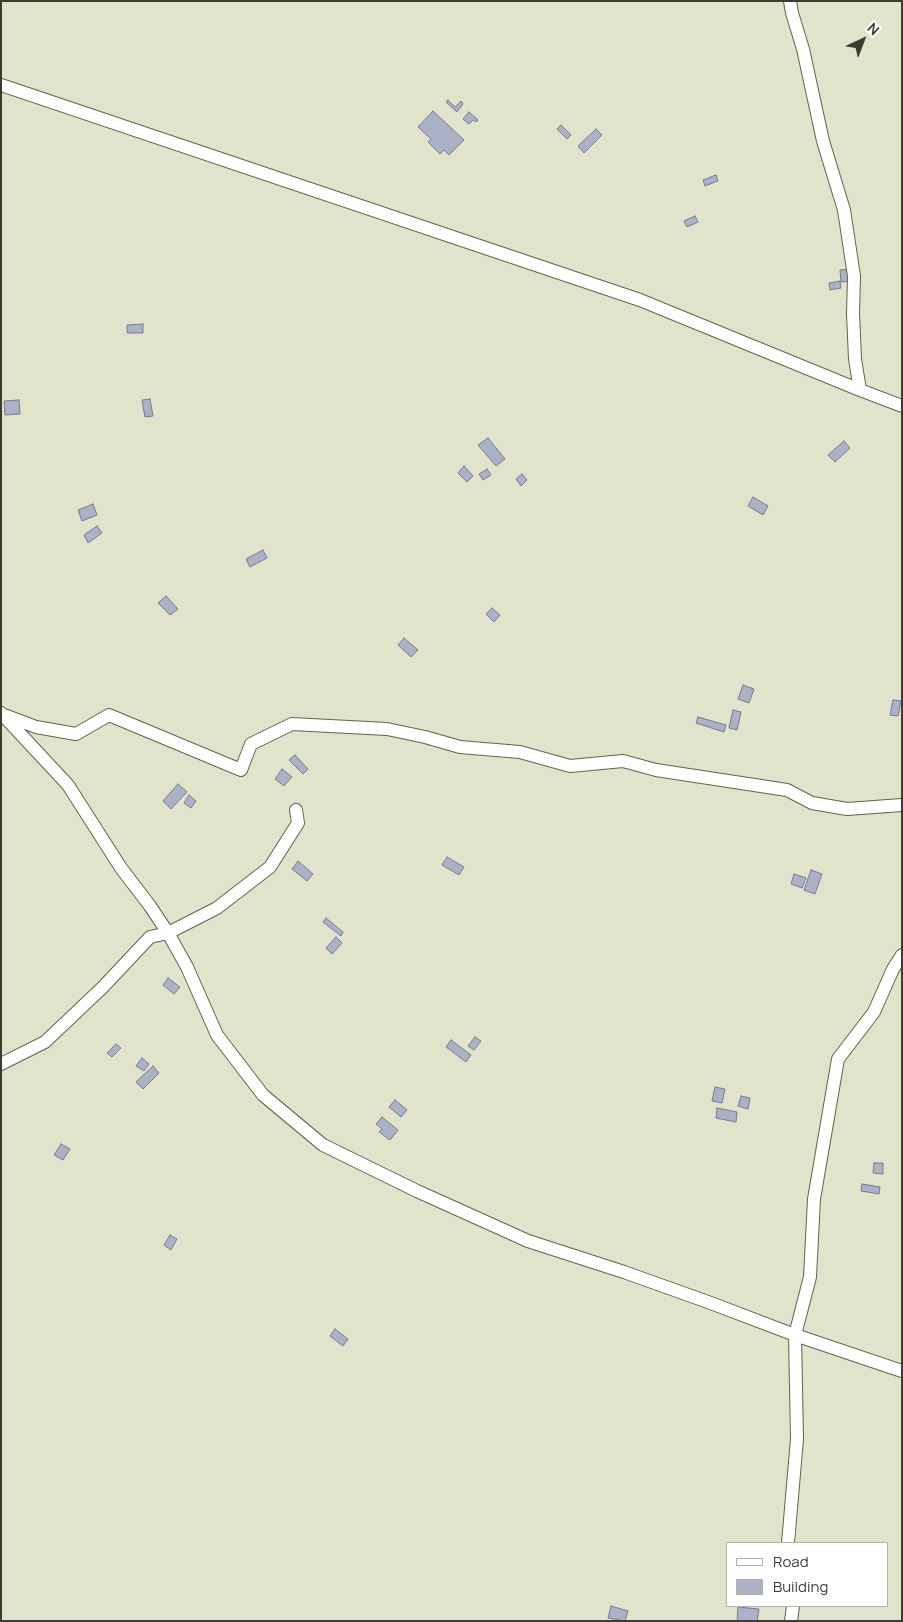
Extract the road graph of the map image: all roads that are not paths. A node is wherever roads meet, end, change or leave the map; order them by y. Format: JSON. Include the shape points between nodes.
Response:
{"nodes":[{"id":1,"x":790,"y":1,"type":"edge"},
{"id":2,"x":1,"y":85,"type":"edge"},
{"id":3,"x":860,"y":390,"type":"junction"},
{"id":4,"x":902,"y":406,"type":"edge"},
{"id":5,"x":3,"y":714,"type":"edge"},
{"id":6,"x":902,"y":805,"type":"edge"},
{"id":7,"x":296,"y":810,"type":"dead end"},
{"id":8,"x":168,"y":933,"type":"junction"},
{"id":9,"x":902,"y":955,"type":"edge"},
{"id":10,"x":1,"y":1064,"type":"edge"},
{"id":11,"x":795,"y":1335,"type":"junction"},
{"id":12,"x":902,"y":1371,"type":"edge"},
{"id":13,"x":788,"y":1542,"type":"edge"},
{"id":14,"x":794,"y":1607,"type":"edge"},
{"id":15,"x":791,"y":1621,"type":"edge"}],
"edges":[{"from":1,"to":3,"type":"street","via":[[804,49],[823,141],[844,210],[854,276],[855,359]]},
{"from":2,"to":3,"type":"street","via":[[640,300]]},
{"from":3,"to":4,"type":"street"},
{"from":5,"to":6,"type":"street","via":[[36,727],[76,734],[109,715],[241,770],[251,744],[292,724],[387,729],[460,747],[520,752],[570,766],[623,761],[656,770],[787,790],[812,803],[847,809]]},
{"from":5,"to":8,"type":"street","via":[[68,785],[121,868]]},
{"from":7,"to":8,"type":"street","via":[[298,823],[270,868],[217,908]]},
{"from":8,"to":10,"type":"street","via":[[150,937],[45,1042]]},
{"from":8,"to":11,"type":"street","via":[[217,1035],[263,1095],[323,1145],[528,1241]]},
{"from":9,"to":11,"type":"street","via":[[874,1012],[838,1059],[814,1200],[810,1278]]},
{"from":11,"to":12,"type":"street"},
{"from":11,"to":13,"type":"street","via":[[797,1439]]},
{"from":14,"to":15,"type":"street"}]}
